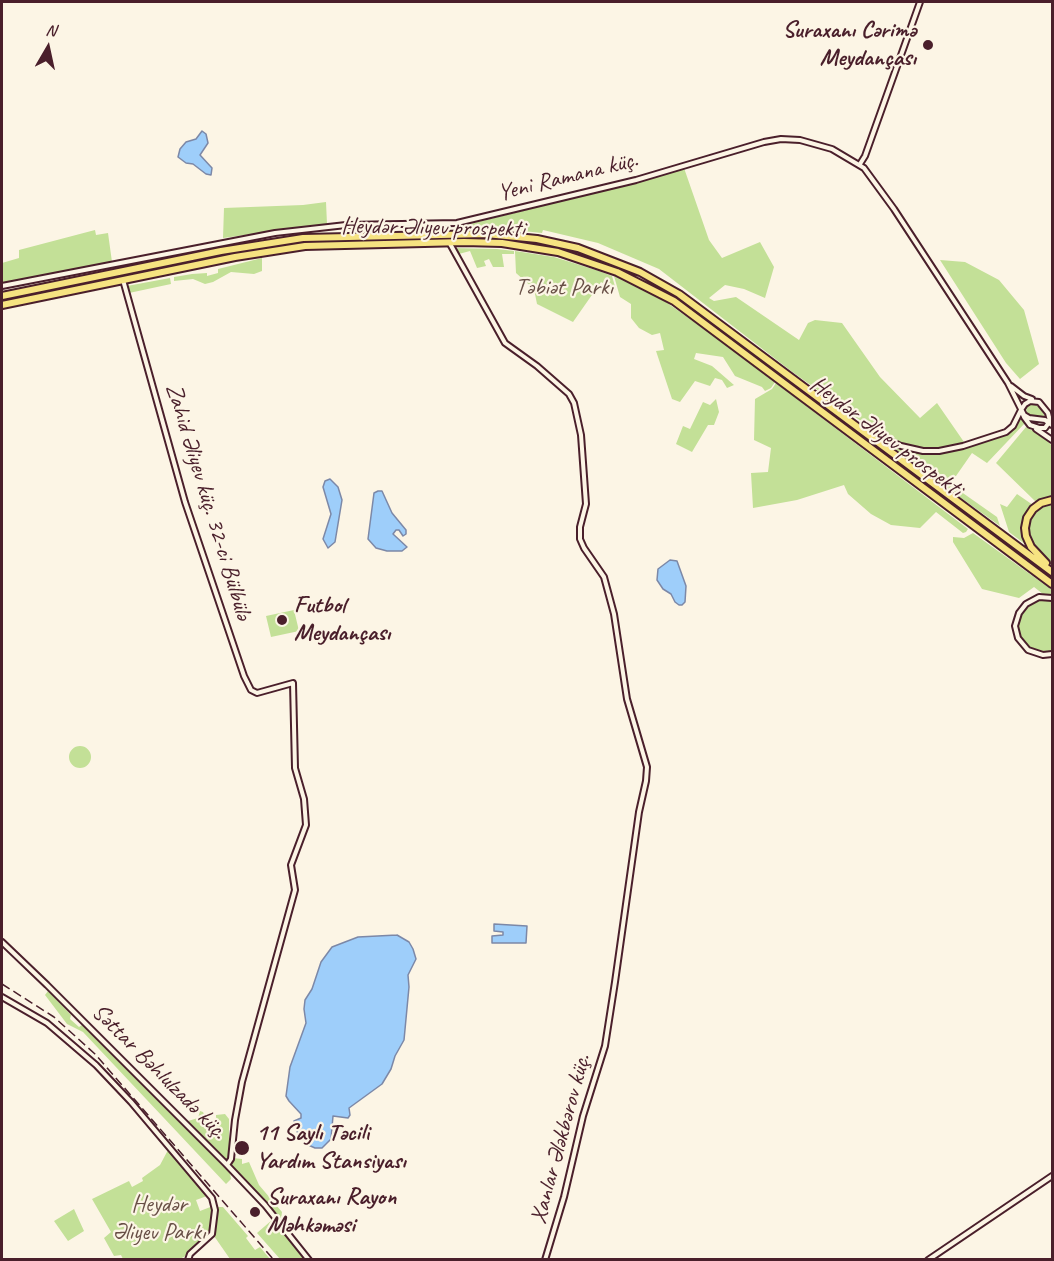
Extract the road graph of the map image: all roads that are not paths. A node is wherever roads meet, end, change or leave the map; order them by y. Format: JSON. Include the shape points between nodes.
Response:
{"nodes":[{"id":1,"x":920,"y":2,"type":"edge"},
{"id":2,"x":860,"y":164,"type":"junction"},
{"id":3,"x":449,"y":242,"type":"junction"},
{"id":4,"x":123,"y":280,"type":"junction"},
{"id":5,"x":2,"y":286,"type":"edge"},
{"id":6,"x":2,"y":296,"type":"edge"},
{"id":7,"x":2,"y":305,"type":"edge"},
{"id":8,"x":1008,"y":383,"type":"junction"},
{"id":9,"x":1039,"y":402,"type":"junction"},
{"id":10,"x":1021,"y":410,"type":"junction"},
{"id":11,"x":840,"y":414,"type":"junction"},
{"id":12,"x":1051,"y":422,"type":"edge"},
{"id":13,"x":1030,"y":425,"type":"junction"},
{"id":14,"x":1053,"y":430,"type":"edge"},
{"id":15,"x":1053,"y":440,"type":"edge"},
{"id":16,"x":1053,"y":500,"type":"edge"},
{"id":17,"x":1053,"y":571,"type":"edge"},
{"id":18,"x":1053,"y":584,"type":"edge"},
{"id":19,"x":1053,"y":598,"type":"edge"},
{"id":20,"x":1053,"y":654,"type":"edge"},
{"id":21,"x":2,"y":942,"type":"edge"},
{"id":22,"x":2,"y":997,"type":"edge"},
{"id":23,"x":227,"y":1165,"type":"junction"},
{"id":24,"x":1053,"y":1176,"type":"edge"},
{"id":25,"x":188,"y":1260,"type":"edge"},
{"id":26,"x":310,"y":1260,"type":"edge"},
{"id":27,"x":545,"y":1260,"type":"edge"},
{"id":28,"x":928,"y":1260,"type":"edge"}],
"edges":[{"from":1,"to":2,"type":"street"},
{"from":2,"to":5,"type":"street","name":"Yeni Ramana küç.","via":[[821,145],[773,140],[636,180],[460,223],[346,225],[275,233]]},
{"from":2,"to":8,"type":"street","name":"Yeni Ramana küç."},
{"from":3,"to":4,"type":"highway","name":"Heydər Əliyev prospekti","via":[[283,249]]},
{"from":3,"to":18,"type":"highway","name":"Heydər Əliyev prospekti","via":[[502,243],[558,252],[599,264],[654,290],[692,314]]},
{"from":3,"to":27,"type":"street","name":"Xanlar Ələkbərov küç.","via":[[505,343],[537,366],[574,403],[581,435],[586,504],[580,539],[604,577],[627,699],[647,773],[604,1046]]},
{"from":4,"to":7,"type":"highway","name":"Heydər Əliyev prospekti"},
{"from":4,"to":23,"type":"street","name":"Zahid Əliyev küç. 32-ci Bülbülə","via":[[185,502],[244,676],[250,690],[257,693],[293,683],[295,768],[305,803],[306,825],[291,868],[295,890],[242,1082]]},
{"from":6,"to":11,"type":"highway","name":"Heydər Əliyev prospekti","via":[[303,237],[465,233],[537,239],[601,256],[658,282],[713,318]]},
{"from":8,"to":9,"type":"street"},
{"from":8,"to":10,"type":"street"},
{"from":9,"to":10,"type":"street","via":[[1028,401]]},
{"from":9,"to":12,"type":"street"},
{"from":10,"to":11,"type":"street","via":[[1016,423],[1006,432],[931,451],[892,443]]},
{"from":10,"to":12,"type":"street","via":[[1029,418]]},
{"from":10,"to":13,"type":"street"},
{"from":11,"to":17,"type":"highway","name":"Heydər Əliyev prospekti"},
{"from":12,"to":13,"type":"street","via":[[1041,429]]},
{"from":12,"to":14,"type":"street"},
{"from":13,"to":15,"type":"street"},
{"from":16,"to":17,"type":"highway","via":[[1033,509],[1025,528],[1031,547]]},
{"from":19,"to":20,"type":"street","via":[[1039,597],[1026,604],[1015,626],[1018,638],[1028,650]]},
{"from":21,"to":23,"type":"street","name":"Səttar Bəhlulzadə küç."},
{"from":22,"to":25,"type":"street","via":[[47,1023],[96,1065],[212,1198],[212,1234]]},
{"from":23,"to":26,"type":"street","name":"Səttar Bəhlulzadə küç."},
{"from":24,"to":28,"type":"street"}]}
